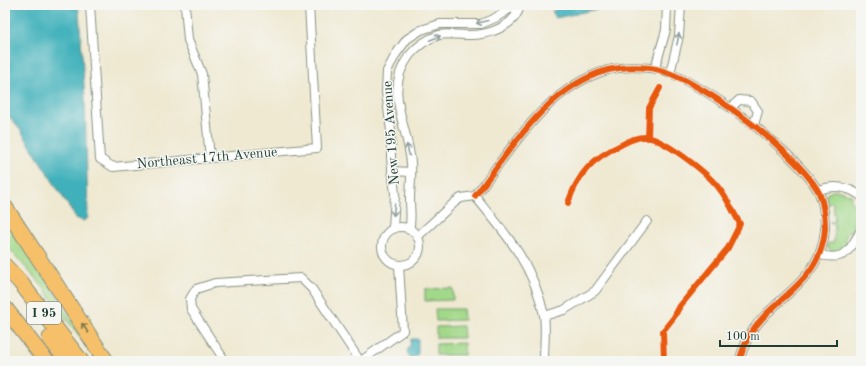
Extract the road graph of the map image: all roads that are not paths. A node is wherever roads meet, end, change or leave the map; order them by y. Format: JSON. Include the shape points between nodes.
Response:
{"nodes":[{"id":1,"x":90,"y":5,"type":"edge"},
{"id":2,"x":186,"y":5,"type":"edge"},
{"id":3,"x":309,"y":5,"type":"edge"},
{"id":4,"x":516,"y":5,"type":"edge"},
{"id":5,"x":520,"y":5,"type":"edge"},
{"id":6,"x":667,"y":5,"type":"edge"},
{"id":7,"x":681,"y":5,"type":"edge"},
{"id":8,"x":666,"y":24,"type":"junction"},
{"id":9,"x":680,"y":24,"type":"junction"},
{"id":10,"x":655,"y":68,"type":"junction"},
{"id":11,"x":670,"y":73,"type":"junction"},
{"id":12,"x":731,"y":108,"type":"junction"},
{"id":13,"x":754,"y":125,"type":"junction"},
{"id":14,"x":210,"y":158,"type":"junction"},
{"id":15,"x":392,"y":172,"type":"junction"},
{"id":16,"x":411,"y":172,"type":"junction"},
{"id":17,"x":818,"y":190,"type":"junction"},
{"id":18,"x":475,"y":196,"type":"junction"},
{"id":19,"x":861,"y":196,"type":"edge"},
{"id":20,"x":5,"y":207,"type":"edge"},
{"id":21,"x":647,"y":220,"type":"dead end"},
{"id":22,"x":393,"y":229,"type":"junction"},
{"id":23,"x":409,"y":230,"type":"junction"},
{"id":24,"x":861,"y":230,"type":"edge"},
{"id":25,"x":417,"y":238,"type":"junction"},
{"id":26,"x":820,"y":255,"type":"junction"},
{"id":27,"x":399,"y":265,"type":"junction"},
{"id":28,"x":5,"y":266,"type":"edge"},
{"id":29,"x":5,"y":281,"type":"edge"},
{"id":30,"x":5,"y":308,"type":"edge"},
{"id":31,"x":544,"y":316,"type":"junction"},
{"id":32,"x":5,"y":322,"type":"edge"},
{"id":33,"x":34,"y":361,"type":"edge"},
{"id":34,"x":46,"y":361,"type":"edge"},
{"id":35,"x":67,"y":361,"type":"edge"},
{"id":36,"x":81,"y":361,"type":"edge"},
{"id":37,"x":106,"y":361,"type":"edge"},
{"id":38,"x":225,"y":361,"type":"edge"},
{"id":39,"x":361,"y":361,"type":"edge"},
{"id":40,"x":544,"y":361,"type":"edge"},
{"id":41,"x":739,"y":361,"type":"edge"}],
"edges":[{"from":1,"to":14,"type":"street","name":"Northeast 17th Avenue","via":[[100,159],[113,167]]},
{"from":2,"to":14,"type":"street","via":[[188,40],[202,74]]},
{"from":3,"to":14,"type":"street","name":"Northeast 17th Avenue","via":[[317,148]]},
{"from":4,"to":15,"type":"street","name":"New 195 Avenue","one_way":true,"via":[[481,24],[440,24],[421,30],[407,39],[396,54],[387,76]]},
{"from":16,"to":5,"type":"street","name":"New 195 Avenue","one_way":true,"via":[[397,93],[398,75],[410,55],[421,43],[438,36],[451,33],[486,33],[500,28],[518,12]]},
{"from":6,"to":8,"type":"street"},
{"from":7,"to":9,"type":"street"},
{"from":8,"to":9,"type":"street"},
{"from":8,"to":10,"type":"street"},
{"from":11,"to":9,"type":"street","one_way":true},
{"from":10,"to":11,"type":"street"},
{"from":10,"to":18,"type":"street","via":[[609,70],[570,88],[540,113]]},
{"from":11,"to":12,"type":"street"},
{"from":12,"to":13,"type":"street"},
{"from":12,"to":13,"type":"street","via":[[743,99],[755,103],[758,116]]},
{"from":13,"to":17,"type":"street","via":[[793,160]]},
{"from":15,"to":16,"type":"street"},
{"from":15,"to":22,"type":"street","name":"New 195 Avenue","one_way":true,"via":[[395,194]]},
{"from":16,"to":23,"type":"street","name":"New 195 Avenue"},
{"from":17,"to":19,"type":"street","via":[[833,186],[854,191]]},
{"from":17,"to":26,"type":"street","via":[[825,227]]},
{"from":18,"to":25,"type":"street","via":[[461,198],[455,202]]},
{"from":18,"to":31,"type":"street","via":[[515,245],[530,271]]},
{"from":37,"to":20,"type":"highway","one_way":true},
{"from":21,"to":31,"type":"street","via":[[595,291],[564,310]]},
{"from":22,"to":23,"type":"street"},
{"from":22,"to":27,"type":"street","via":[[384,238],[382,250],[388,260]]},
{"from":23,"to":25,"type":"street"},
{"from":24,"to":26,"type":"street","via":[[846,254],[841,257]]},
{"from":25,"to":27,"type":"street","via":[[420,247],[415,258],[411,262]]},
{"from":26,"to":41,"type":"street","via":[[810,271],[751,333]]},
{"from":27,"to":39,"type":"street","via":[[403,331]]},
{"from":28,"to":36,"type":"highway","number":"I 95"},
{"from":29,"to":35,"type":"highway","via":[[31,311]]},
{"from":30,"to":34,"type":"highway"},
{"from":31,"to":40,"type":"street"},
{"from":32,"to":33,"type":"highway","number":"I 95"},
{"from":38,"to":39,"type":"street","via":[[191,309],[190,300],[196,289],[215,283],[301,278],[312,289]]}]}
